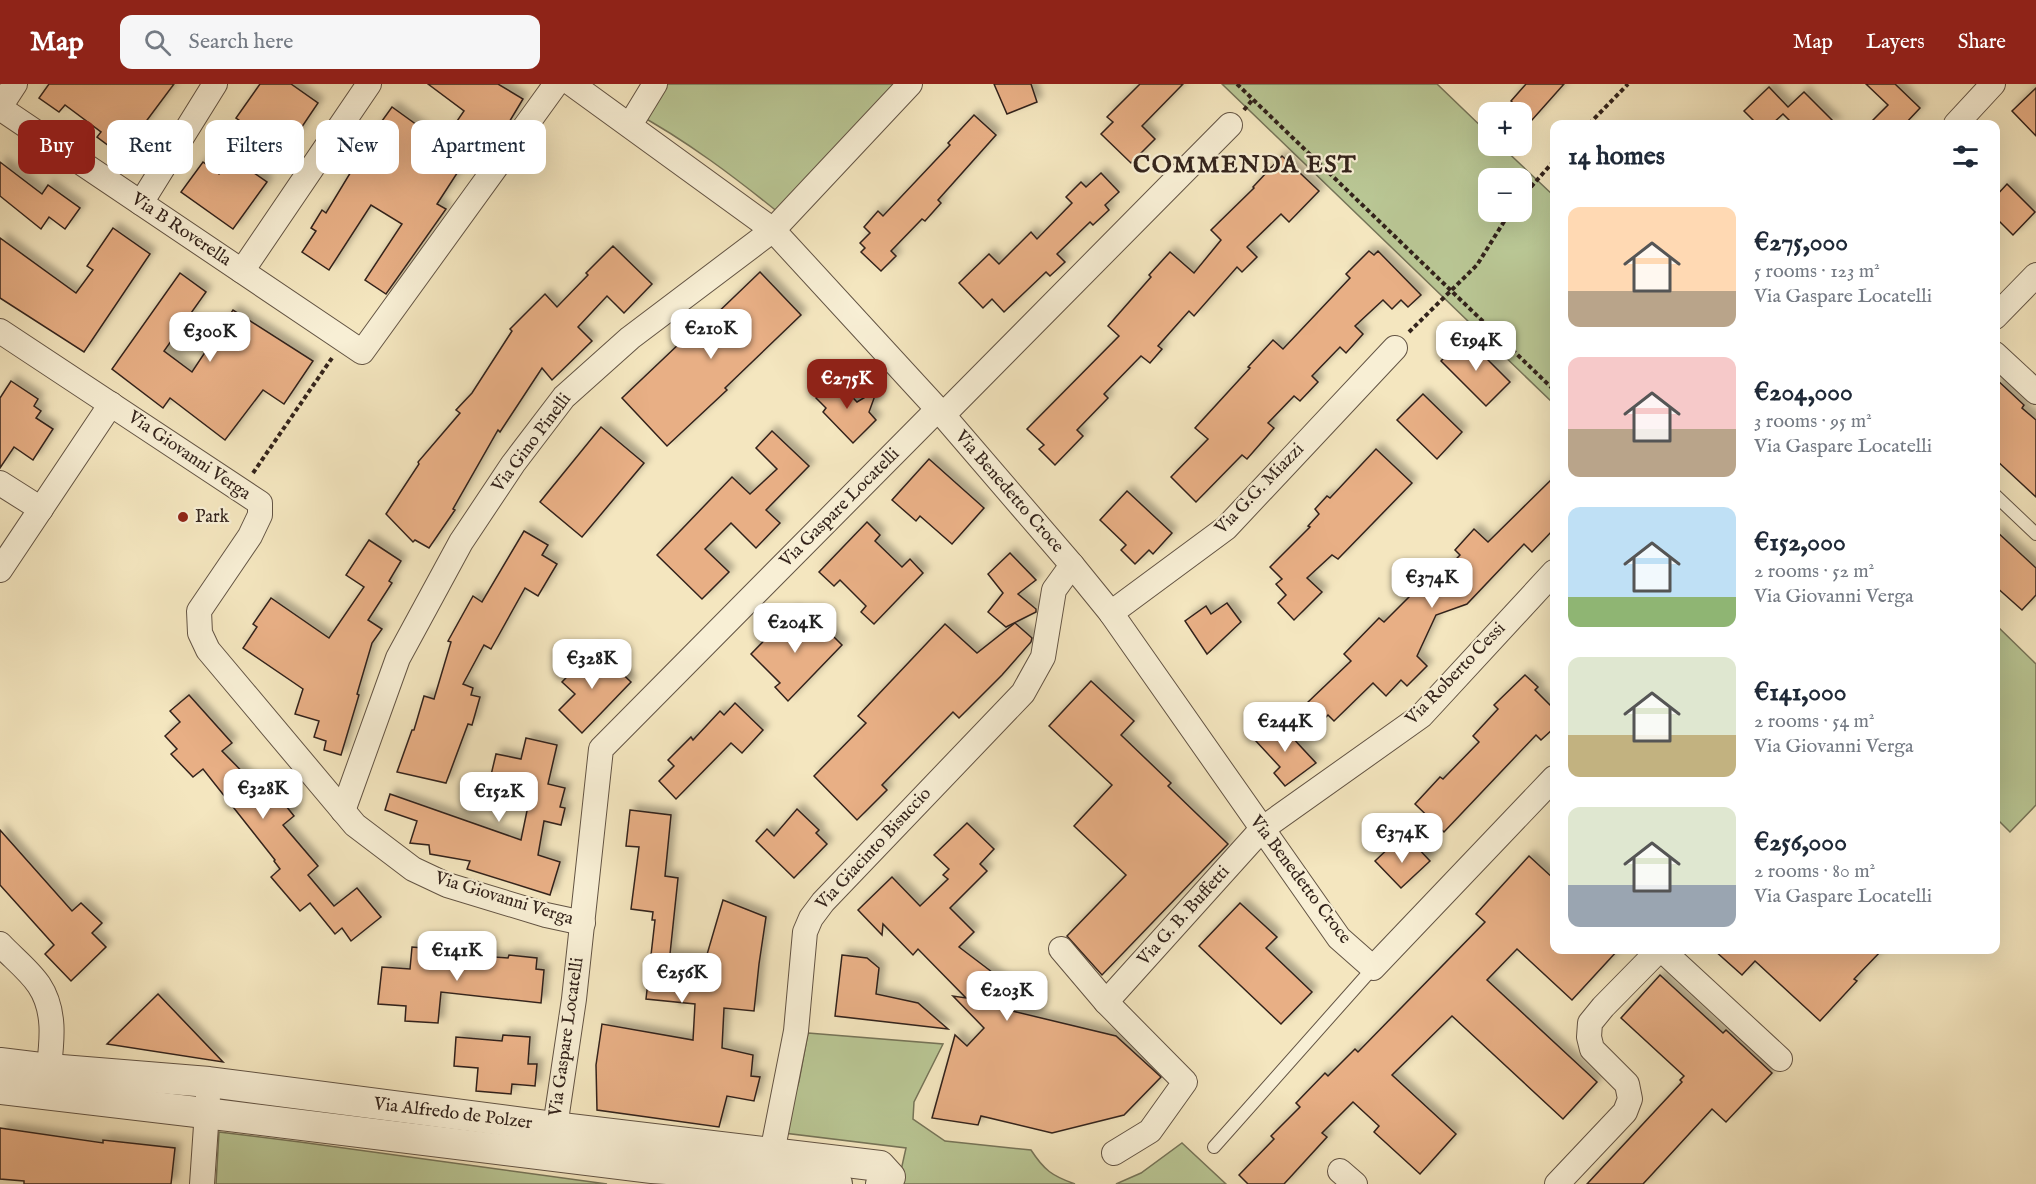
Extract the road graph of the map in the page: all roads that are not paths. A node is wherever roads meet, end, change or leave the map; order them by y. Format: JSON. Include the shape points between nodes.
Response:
{"nodes":[{"id":1,"x":15,"y":84,"type":"edge"},
{"id":2,"x":215,"y":84,"type":"edge"},
{"id":3,"x":369,"y":84,"type":"edge"},
{"id":4,"x":556,"y":84,"type":"edge"},
{"id":5,"x":572,"y":84,"type":"edge"},
{"id":6,"x":655,"y":84,"type":"edge"},
{"id":7,"x":910,"y":84,"type":"edge"},
{"id":8,"x":1993,"y":84,"type":"edge"},
{"id":9,"x":0,"y":107,"type":"edge"},
{"id":10,"x":1960,"y":120,"type":"edge"},
{"id":11,"x":630,"y":125,"type":"junction"},
{"id":12,"x":1230,"y":125,"type":"dead end"},
{"id":13,"x":141,"y":203,"type":"junction"},
{"id":14,"x":773,"y":230,"type":"junction"},
{"id":15,"x":242,"y":271,"type":"junction"},
{"id":16,"x":2036,"y":275,"type":"edge"},
{"id":17,"x":2000,"y":312,"type":"edge"},
{"id":18,"x":0,"y":331,"type":"edge"},
{"id":19,"x":1395,"y":348,"type":"road end"},
{"id":20,"x":2000,"y":359,"type":"edge"},
{"id":21,"x":2036,"y":392,"type":"edge"},
{"id":22,"x":111,"y":404,"type":"junction"},
{"id":23,"x":940,"y":412,"type":"junction"},
{"id":24,"x":0,"y":483,"type":"edge"},
{"id":25,"x":2000,"y":500,"type":"edge"},
{"id":26,"x":41,"y":509,"type":"junction"},
{"id":27,"x":2036,"y":534,"type":"edge"},
{"id":28,"x":1072,"y":565,"type":"junction"},
{"id":29,"x":0,"y":570,"type":"edge"},
{"id":30,"x":1550,"y":576,"type":"edge"},
{"id":31,"x":1111,"y":613,"type":"junction"},
{"id":32,"x":1550,"y":782,"type":"edge"},
{"id":33,"x":343,"y":811,"type":"junction"},
{"id":34,"x":1262,"y":829,"type":"junction"},
{"id":35,"x":583,"y":923,"type":"junction"},
{"id":36,"x":0,"y":944,"type":"edge"},
{"id":37,"x":1061,"y":949,"type":"dead end"},
{"id":38,"x":1656,"y":954,"type":"edge"},
{"id":39,"x":1664,"y":954,"type":"edge"},
{"id":40,"x":1373,"y":968,"type":"junction"},
{"id":41,"x":1106,"y":1002,"type":"junction"},
{"id":42,"x":1780,"y":1059,"type":"dead end"},
{"id":43,"x":0,"y":1063,"type":"edge"},
{"id":44,"x":47,"y":1082,"type":"junction"},
{"id":45,"x":208,"y":1082,"type":"junction"},
{"id":46,"x":0,"y":1089,"type":"edge"},
{"id":47,"x":205,"y":1113,"type":"junction"},
{"id":48,"x":554,"y":1142,"type":"junction"},
{"id":49,"x":1214,"y":1147,"type":"dead end"},
{"id":50,"x":1114,"y":1153,"type":"dead end"},
{"id":51,"x":771,"y":1164,"type":"junction"},
{"id":52,"x":202,"y":1184,"type":"edge"},
{"id":53,"x":837,"y":1184,"type":"edge"},
{"id":54,"x":881,"y":1184,"type":"edge"},
{"id":55,"x":1557,"y":1184,"type":"edge"}],
"edges":[{"from":1,"to":9,"type":"street"},
{"from":2,"to":13,"type":"street"},
{"from":3,"to":15,"type":"street"},
{"from":4,"to":15,"type":"street","name":"Via B Roverella","via":[[353,346]]},
{"from":5,"to":11,"type":"street","name":"Via Benedetto Croce"},
{"from":6,"to":11,"type":"street"},
{"from":7,"to":14,"type":"street","name":"Via Gino Pinelli"},
{"from":8,"to":10,"type":"street"},
{"from":9,"to":13,"type":"street","name":"Via B Roverella"},
{"from":11,"to":14,"type":"street","name":"Via Benedetto Croce"},
{"from":12,"to":23,"type":"street","name":"Via Gaspare Locatelli"},
{"from":13,"to":15,"type":"street","name":"Via B Roverella"},
{"from":14,"to":23,"type":"street","name":"Via Benedetto Croce"},
{"from":14,"to":33,"type":"street","name":"Via Gino Pinelli","via":[[630,338],[564,397],[513,464],[461,543],[398,658]]},
{"from":16,"to":17,"type":"street"},
{"from":18,"to":22,"type":"street","name":"Via Giovanni Verga"},
{"from":19,"to":31,"type":"street","name":"Via G.G. Miazzi","via":[[1226,528]]},
{"from":20,"to":21,"type":"street"},
{"from":22,"to":26,"type":"street"},
{"from":22,"to":33,"type":"street","name":"Via Giovanni Verga","via":[[260,503],[260,516],[250,536],[200,611],[200,633],[208,650]]},
{"from":23,"to":28,"type":"street","name":"Via Benedetto Croce"},
{"from":23,"to":35,"type":"street","name":"Via Gaspare Locatelli","via":[[601,749]]},
{"from":24,"to":26,"type":"street"},
{"from":25,"to":27,"type":"lane"},
{"from":26,"to":29,"type":"street"},
{"from":28,"to":31,"type":"street","name":"Via Benedetto Croce"},
{"from":28,"to":51,"type":"street","name":"Via Giacinto Bisuccio","via":[[1054,590],[1043,657],[1023,693],[811,918],[806,932],[796,1031]]},
{"from":30,"to":34,"type":"street","name":"Via Roberto Cessi","via":[[1421,716]]},
{"from":31,"to":34,"type":"street","name":"Via Benedetto Croce"},
{"from":32,"to":40,"type":"street"},
{"from":33,"to":35,"type":"street","name":"Via Giovanni Verga","via":[[355,825],[413,869],[447,885]]},
{"from":34,"to":40,"type":"street","name":"Via Benedetto Croce","via":[[1339,938]]},
{"from":34,"to":41,"type":"street","name":"Via G. B. Buffetti"},
{"from":35,"to":48,"type":"street","name":"Via Gaspare Locatelli"},
{"from":36,"to":44,"type":"street","via":[[39,985],[48,1004],[52,1020]]},
{"from":37,"to":41,"type":"street"},
{"from":38,"to":55,"type":"street","via":[[1590,1023],[1592,1049],[1627,1084],[1628,1106]]},
{"from":39,"to":42,"type":"street"},
{"from":40,"to":49,"type":"lane"},
{"from":41,"to":50,"type":"street","via":[[1185,1082],[1150,1131]]},
{"from":43,"to":44,"type":"street","name":"Via Alfredo de Polzer"},
{"from":44,"to":45,"type":"street","name":"Via Alfredo de Polzer"},
{"from":44,"to":46,"type":"street","name":"Via Alfredo de Polzer"},
{"from":44,"to":47,"type":"street","name":"Via Alfredo de Polzer"},
{"from":45,"to":47,"type":"street"},
{"from":45,"to":48,"type":"street","name":"Via Alfredo de Polzer"},
{"from":47,"to":48,"type":"street","name":"Via Alfredo de Polzer"},
{"from":47,"to":52,"type":"street"},
{"from":48,"to":51,"type":"street","name":"Via Alfredo de Polzer","via":[[652,1168]]},
{"from":51,"to":53,"type":"street","name":"Via Alfredo de Polzer"},
{"from":51,"to":54,"type":"street","name":"Via Alfredo de Polzer","via":[[880,1166],[890,1177]]}]}
